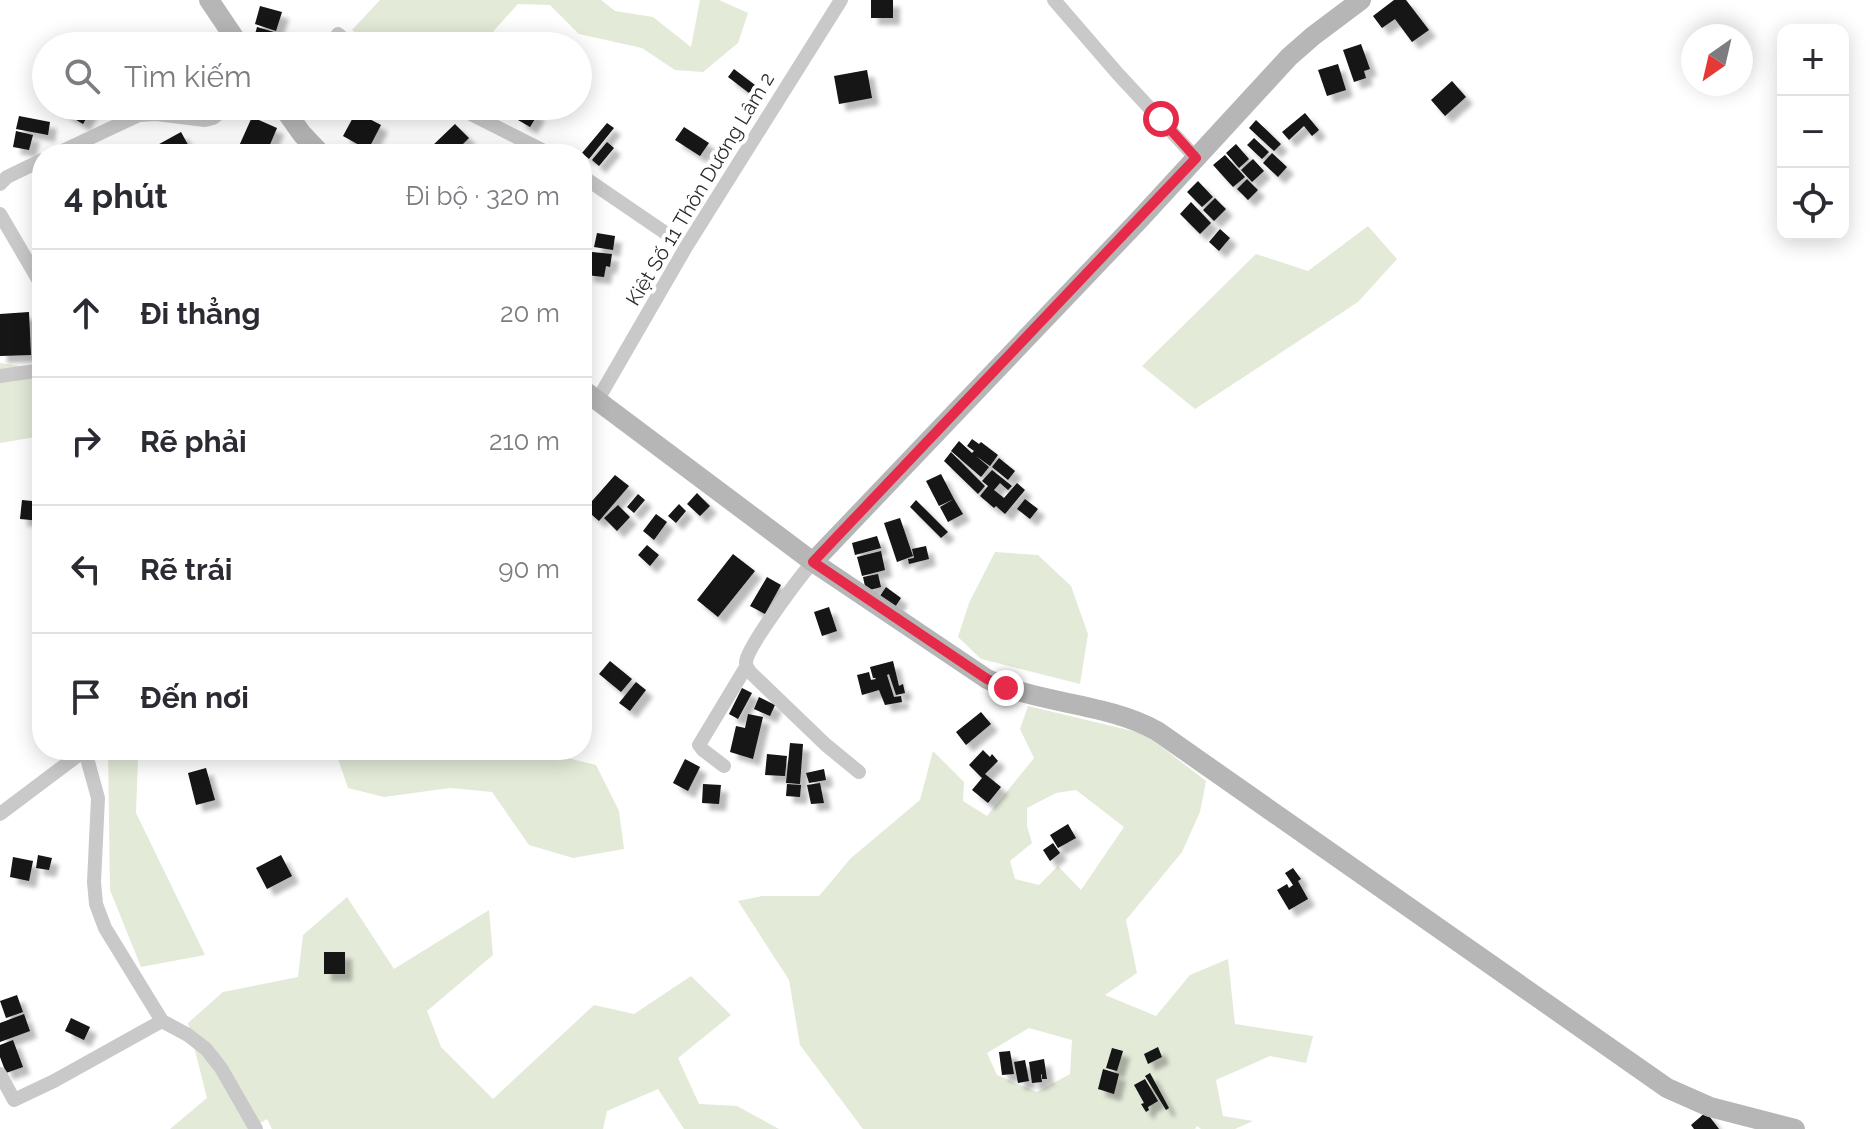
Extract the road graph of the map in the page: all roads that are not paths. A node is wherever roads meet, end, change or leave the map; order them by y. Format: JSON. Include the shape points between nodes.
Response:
{"nodes":[{"id":1,"x":209,"y":0,"type":"edge"},
{"id":2,"x":841,"y":0,"type":"edge"},
{"id":3,"x":1054,"y":0,"type":"edge"},
{"id":4,"x":1361,"y":0,"type":"edge"},
{"id":5,"x":231,"y":32,"type":"edge"},
{"id":6,"x":128,"y":120,"type":"edge"},
{"id":7,"x":292,"y":120,"type":"edge"},
{"id":8,"x":483,"y":120,"type":"edge"},
{"id":9,"x":77,"y":144,"type":"edge"},
{"id":10,"x":312,"y":144,"type":"edge"},
{"id":11,"x":530,"y":144,"type":"edge"},
{"id":12,"x":1196,"y":158,"type":"junction"},
{"id":13,"x":32,"y":165,"type":"edge"},
{"id":14,"x":592,"y":183,"type":"edge"},
{"id":15,"x":0,"y":184,"type":"edge"},
{"id":16,"x":0,"y":214,"type":"edge"},
{"id":17,"x":686,"y":247,"type":"junction"},
{"id":18,"x":32,"y":269,"type":"edge"},
{"id":19,"x":32,"y":371,"type":"edge"},
{"id":20,"x":0,"y":376,"type":"edge"},
{"id":21,"x":592,"y":390,"type":"edge"},
{"id":22,"x":592,"y":397,"type":"edge"},
{"id":23,"x":813,"y":562,"type":"junction"},
{"id":24,"x":746,"y":667,"type":"junction"},
{"id":25,"x":72,"y":760,"type":"edge"},
{"id":26,"x":88,"y":760,"type":"edge"},
{"id":27,"x":724,"y":766,"type":"dead end"},
{"id":28,"x":859,"y":772,"type":"dead end"},
{"id":29,"x":0,"y":814,"type":"edge"},
{"id":30,"x":162,"y":1021,"type":"junction"},
{"id":31,"x":0,"y":1074,"type":"edge"},
{"id":32,"x":1749,"y":1123,"type":"edge"},
{"id":33,"x":256,"y":1129,"type":"edge"},
{"id":34,"x":1795,"y":1129,"type":"edge"}],
"edges":[{"from":1,"to":5,"type":"street"},
{"from":2,"to":17,"type":"street","name":"Kiệt Số 11 Thôn Dương Lâm 2"},
{"from":3,"to":12,"type":"street"},
{"from":4,"to":12,"type":"street","via":[[1289,57]]},
{"from":6,"to":9,"type":"street"},
{"from":7,"to":10,"type":"street"},
{"from":8,"to":11,"type":"street"},
{"from":12,"to":23,"type":"street"},
{"from":13,"to":15,"type":"street"},
{"from":14,"to":17,"type":"street"},
{"from":16,"to":18,"type":"street"},
{"from":17,"to":21,"type":"street","name":"Kiệt Số 11 Thôn Dương Lâm 2"},
{"from":19,"to":20,"type":"street"},
{"from":22,"to":23,"type":"street"},
{"from":23,"to":24,"type":"street","via":[[752,648]]},
{"from":23,"to":32,"type":"street","via":[[987,679],[1122,715],[1157,731],[1667,1088]]},
{"from":24,"to":27,"type":"street","via":[[699,745]]},
{"from":24,"to":28,"type":"street"},
{"from":25,"to":29,"type":"street"},
{"from":26,"to":30,"type":"street","via":[[98,798],[96,904]]},
{"from":30,"to":31,"type":"street","via":[[14,1100]]},
{"from":30,"to":33,"type":"street","via":[[206,1049]]},
{"from":32,"to":34,"type":"street"}]}
